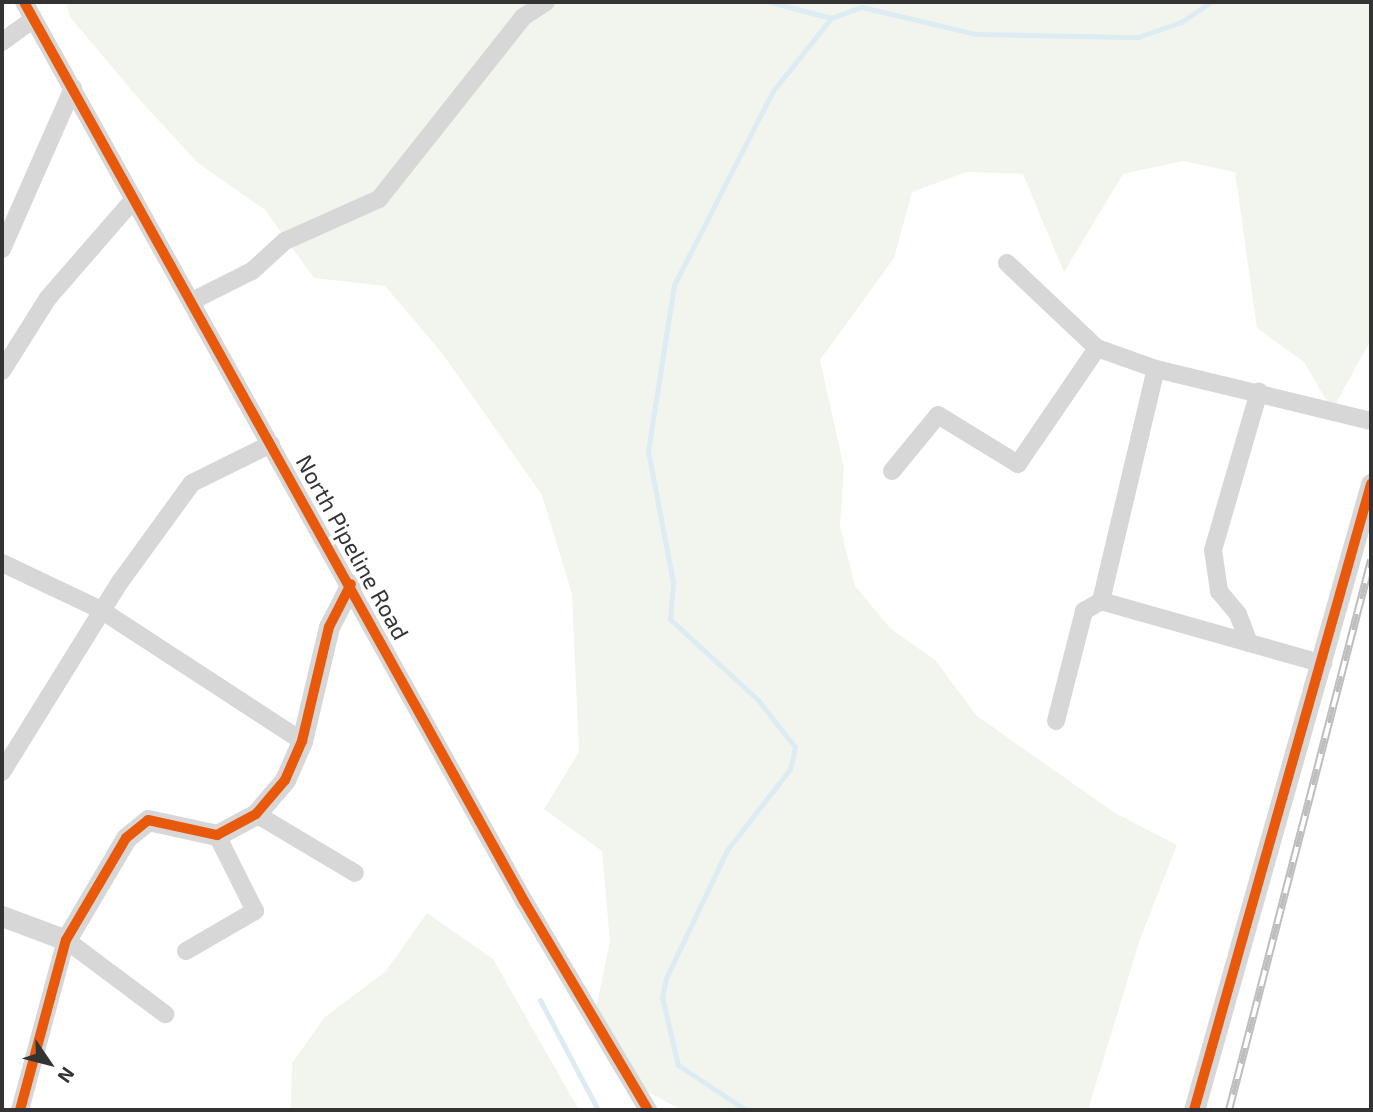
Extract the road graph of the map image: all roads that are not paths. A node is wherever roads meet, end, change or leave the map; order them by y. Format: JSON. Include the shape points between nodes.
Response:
{"nodes":[{"id":1,"x":24,"y":2,"type":"edge"},
{"id":2,"x":545,"y":2,"type":"edge"},
{"id":3,"x":34,"y":19,"type":"junction"},
{"id":4,"x":2,"y":42,"type":"edge"},
{"id":5,"x":73,"y":88,"type":"junction"},
{"id":6,"x":134,"y":199,"type":"junction"},
{"id":7,"x":2,"y":249,"type":"edge"},
{"id":8,"x":1007,"y":262,"type":"dead end"},
{"id":9,"x":192,"y":301,"type":"junction"},
{"id":10,"x":1097,"y":348,"type":"junction"},
{"id":11,"x":1156,"y":369,"type":"junction"},
{"id":12,"x":2,"y":371,"type":"edge"},
{"id":13,"x":1259,"y":392,"type":"junction"},
{"id":14,"x":1371,"y":421,"type":"edge"},
{"id":15,"x":271,"y":444,"type":"junction"},
{"id":16,"x":892,"y":471,"type":"dead end"},
{"id":17,"x":1371,"y":488,"type":"edge"},
{"id":18,"x":2,"y":563,"type":"edge"},
{"id":19,"x":351,"y":584,"type":"junction"},
{"id":20,"x":1101,"y":601,"type":"junction"},
{"id":21,"x":101,"y":610,"type":"junction"},
{"id":22,"x":1249,"y":643,"type":"junction"},
{"id":23,"x":1323,"y":664,"type":"junction"},
{"id":24,"x":1056,"y":721,"type":"dead end"},
{"id":25,"x":302,"y":741,"type":"junction"},
{"id":26,"x":2,"y":772,"type":"edge"},
{"id":27,"x":256,"y":814,"type":"junction"},
{"id":28,"x":217,"y":835,"type":"junction"},
{"id":29,"x":355,"y":873,"type":"dead end"},
{"id":30,"x":2,"y":916,"type":"edge"},
{"id":31,"x":66,"y":940,"type":"junction"},
{"id":32,"x":186,"y":951,"type":"dead end"},
{"id":33,"x":165,"y":1014,"type":"dead end"},
{"id":34,"x":20,"y":1110,"type":"edge"},
{"id":35,"x":648,"y":1110,"type":"edge"},
{"id":36,"x":1194,"y":1110,"type":"edge"}],
"edges":[{"from":1,"to":3,"type":"street","name":"North Pipeline Road"},
{"from":2,"to":9,"type":"street","via":[[523,17],[379,199],[285,241],[252,271]]},
{"from":3,"to":4,"type":"street"},
{"from":3,"to":5,"type":"street","name":"North Pipeline Road"},
{"from":5,"to":6,"type":"street","name":"North Pipeline Road"},
{"from":5,"to":7,"type":"street"},
{"from":6,"to":9,"type":"street","name":"North Pipeline Road"},
{"from":6,"to":12,"type":"street","via":[[48,298]]},
{"from":8,"to":10,"type":"street"},
{"from":9,"to":15,"type":"street","name":"North Pipeline Road"},
{"from":10,"to":11,"type":"street"},
{"from":10,"to":16,"type":"street","via":[[1018,464],[938,415]]},
{"from":11,"to":13,"type":"street"},
{"from":11,"to":20,"type":"street"},
{"from":13,"to":14,"type":"street"},
{"from":13,"to":22,"type":"street","via":[[1213,550],[1219,591],[1238,614]]},
{"from":15,"to":19,"type":"street","name":"North Pipeline Road"},
{"from":15,"to":21,"type":"street","via":[[192,483]]},
{"from":17,"to":23,"type":"street"},
{"from":18,"to":21,"type":"street"},
{"from":19,"to":25,"type":"street","via":[[329,627]]},
{"from":19,"to":35,"type":"street","name":"North Pipeline Road","via":[[524,901]]},
{"from":20,"to":22,"type":"street"},
{"from":20,"to":24,"type":"street","via":[[1084,611]]},
{"from":21,"to":25,"type":"street"},
{"from":21,"to":26,"type":"street"},
{"from":22,"to":23,"type":"street"},
{"from":23,"to":36,"type":"street"},
{"from":25,"to":27,"type":"street","via":[[285,780]]},
{"from":27,"to":28,"type":"street"},
{"from":27,"to":29,"type":"street"},
{"from":28,"to":31,"type":"street","via":[[148,820],[125,838]]},
{"from":28,"to":32,"type":"street","via":[[255,911]]},
{"from":30,"to":31,"type":"street"},
{"from":31,"to":33,"type":"street"},
{"from":31,"to":34,"type":"street"}]}
